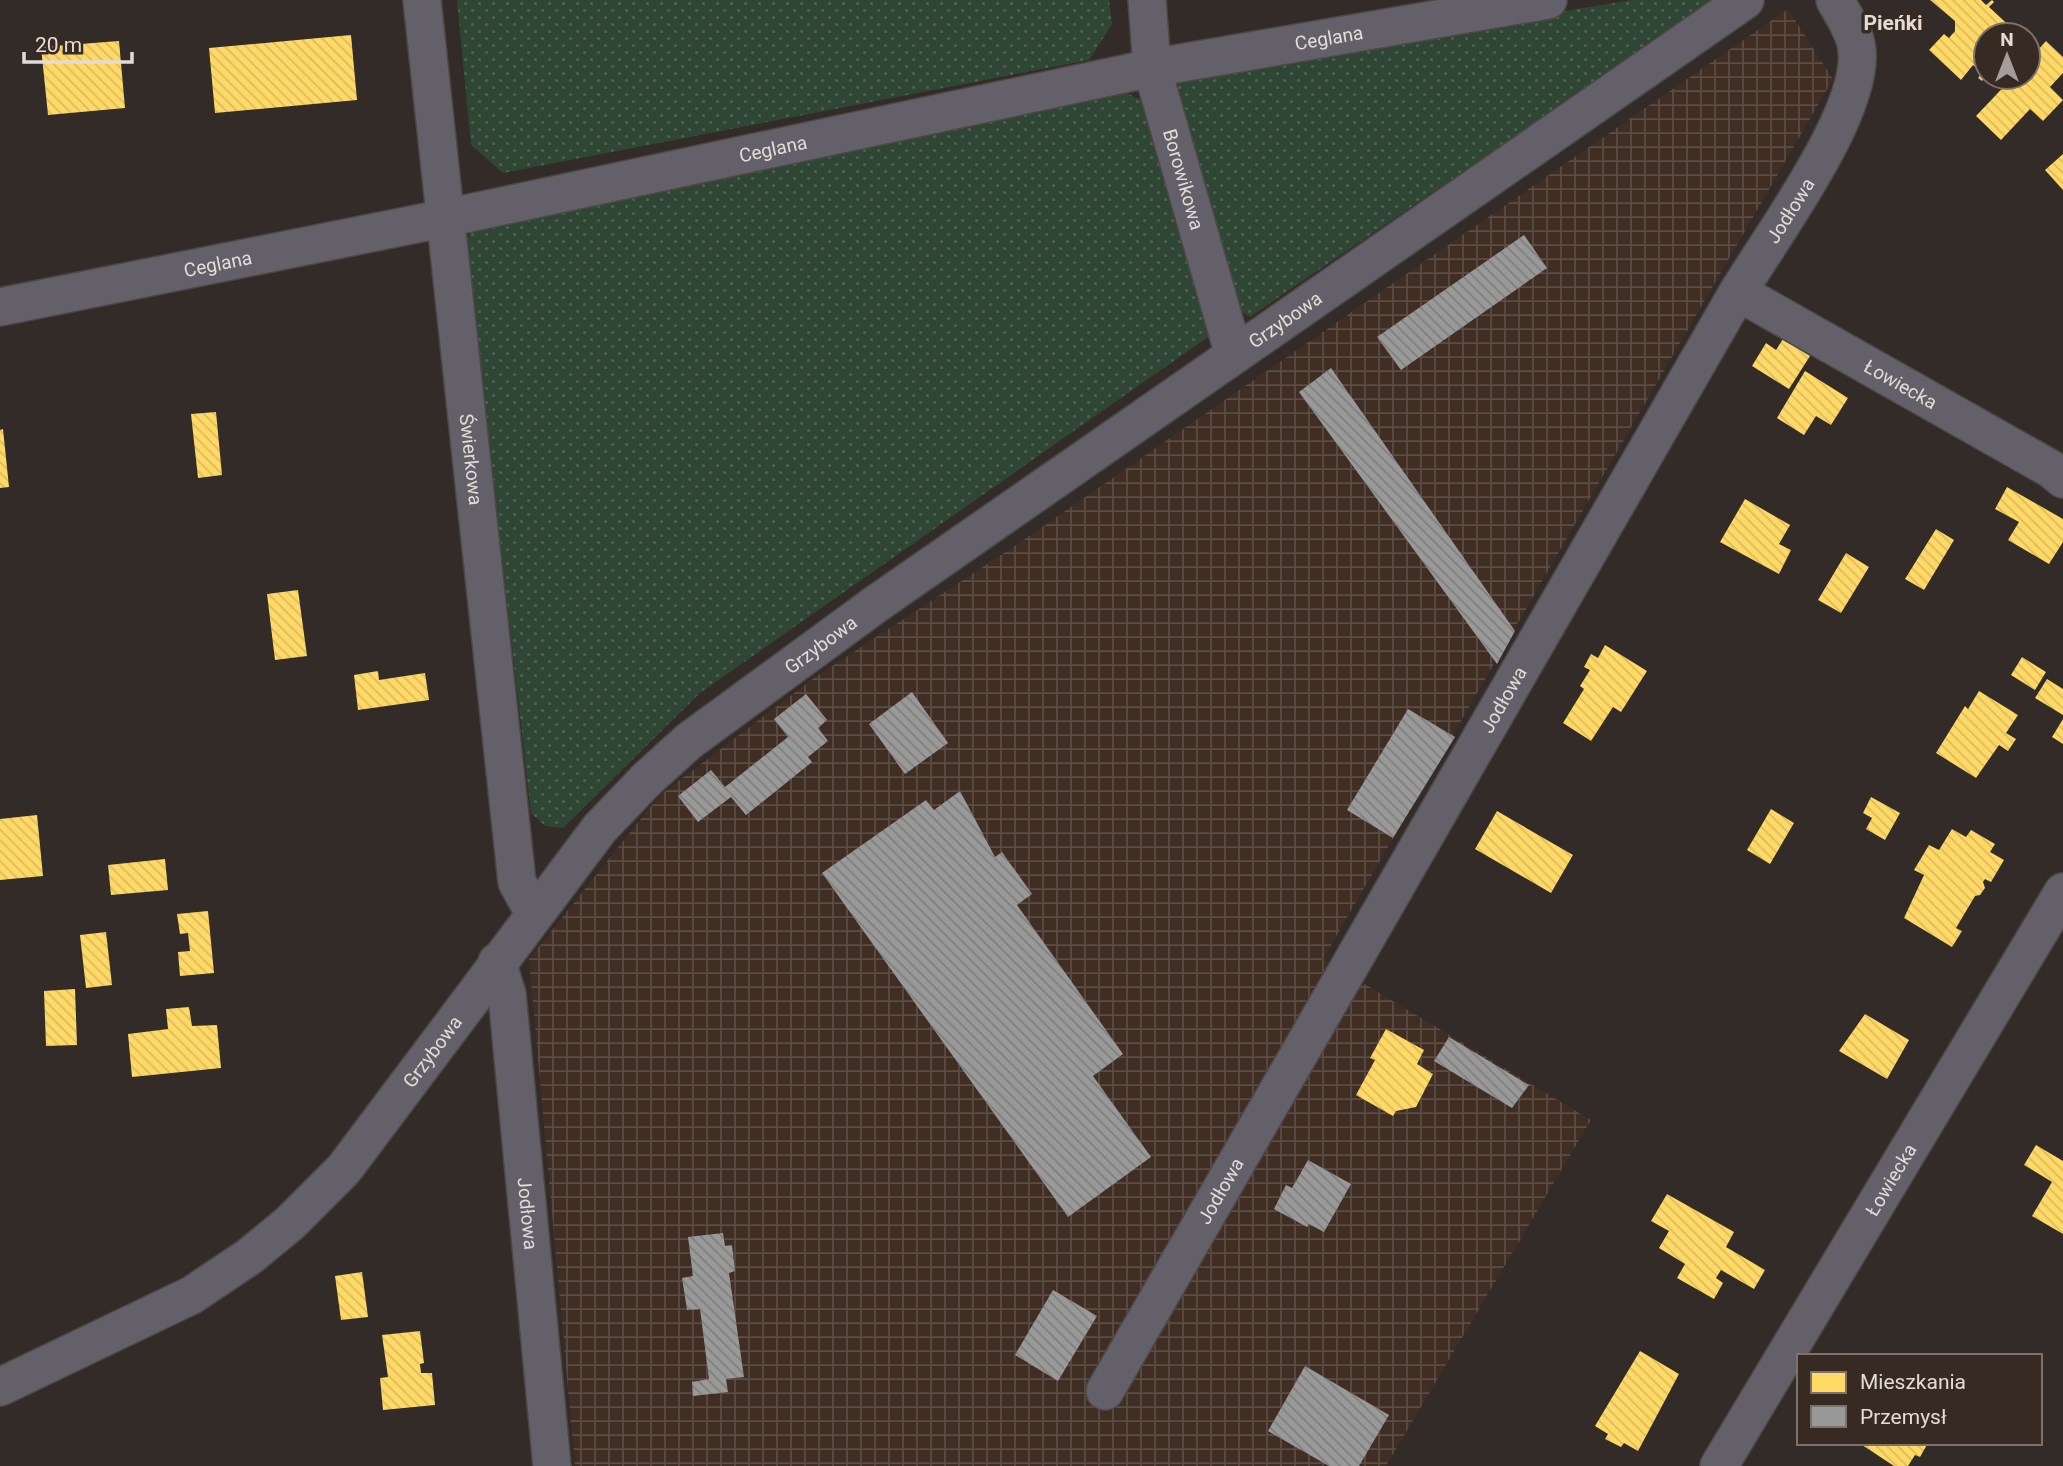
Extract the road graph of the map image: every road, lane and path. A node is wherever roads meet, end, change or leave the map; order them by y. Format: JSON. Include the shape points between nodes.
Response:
{"nodes":[{"id":1,"x":422,"y":0,"type":"edge"},
{"id":2,"x":1147,"y":0,"type":"edge"},
{"id":3,"x":1548,"y":0,"type":"edge"},
{"id":4,"x":1745,"y":0,"type":"edge"},
{"id":5,"x":1835,"y":0,"type":"edge"},
{"id":6,"x":1152,"y":68,"type":"junction"},
{"id":7,"x":446,"y":218,"type":"junction"},
{"id":8,"x":1738,"y":292,"type":"junction"},
{"id":9,"x":0,"y":307,"type":"edge"},
{"id":10,"x":1234,"y":355,"type":"junction"},
{"id":11,"x":2063,"y":480,"type":"edge"},
{"id":12,"x":2063,"y":891,"type":"edge"},
{"id":13,"x":534,"y":913,"type":"junction"},
{"id":14,"x":497,"y":962,"type":"junction"},
{"id":15,"x":0,"y":1388,"type":"edge"},
{"id":16,"x":1105,"y":1391,"type":"dead end"},
{"id":17,"x":552,"y":1466,"type":"edge"},
{"id":18,"x":1719,"y":1466,"type":"edge"}],
"edges":[{"from":1,"to":7,"type":"street","name":"Świerkowa"},
{"from":2,"to":6,"type":"street","name":"Borowikowa"},
{"from":3,"to":6,"type":"street","name":"Ceglana"},
{"from":4,"to":10,"type":"street","name":"Grzybowa"},
{"from":5,"to":8,"type":"street","name":"Jodłowa","via":[[1856,44],[1855,85],[1841,125]]},
{"from":6,"to":7,"type":"street","name":"Ceglana"},
{"from":6,"to":10,"type":"street","name":"Borowikowa"},
{"from":7,"to":9,"type":"street","name":"Ceglana"},
{"from":7,"to":13,"type":"street","name":"Świerkowa","via":[[516,882]]},
{"from":8,"to":11,"type":"street","name":"Łowiecka","via":[[2051,469]]},
{"from":8,"to":16,"type":"street","name":"Jodłowa"},
{"from":10,"to":13,"type":"street","name":"Grzybowa","via":[[876,604],[689,741],[600,828]]},
{"from":12,"to":18,"type":"street","name":"Łowiecka"},
{"from":13,"to":14,"type":"street","name":"Grzybowa"},
{"from":14,"to":15,"type":"street","name":"Grzybowa","via":[[344,1169],[290,1223],[192,1295]]},
{"from":14,"to":17,"type":"street","name":"Jodłowa","via":[[506,994]]}]}
